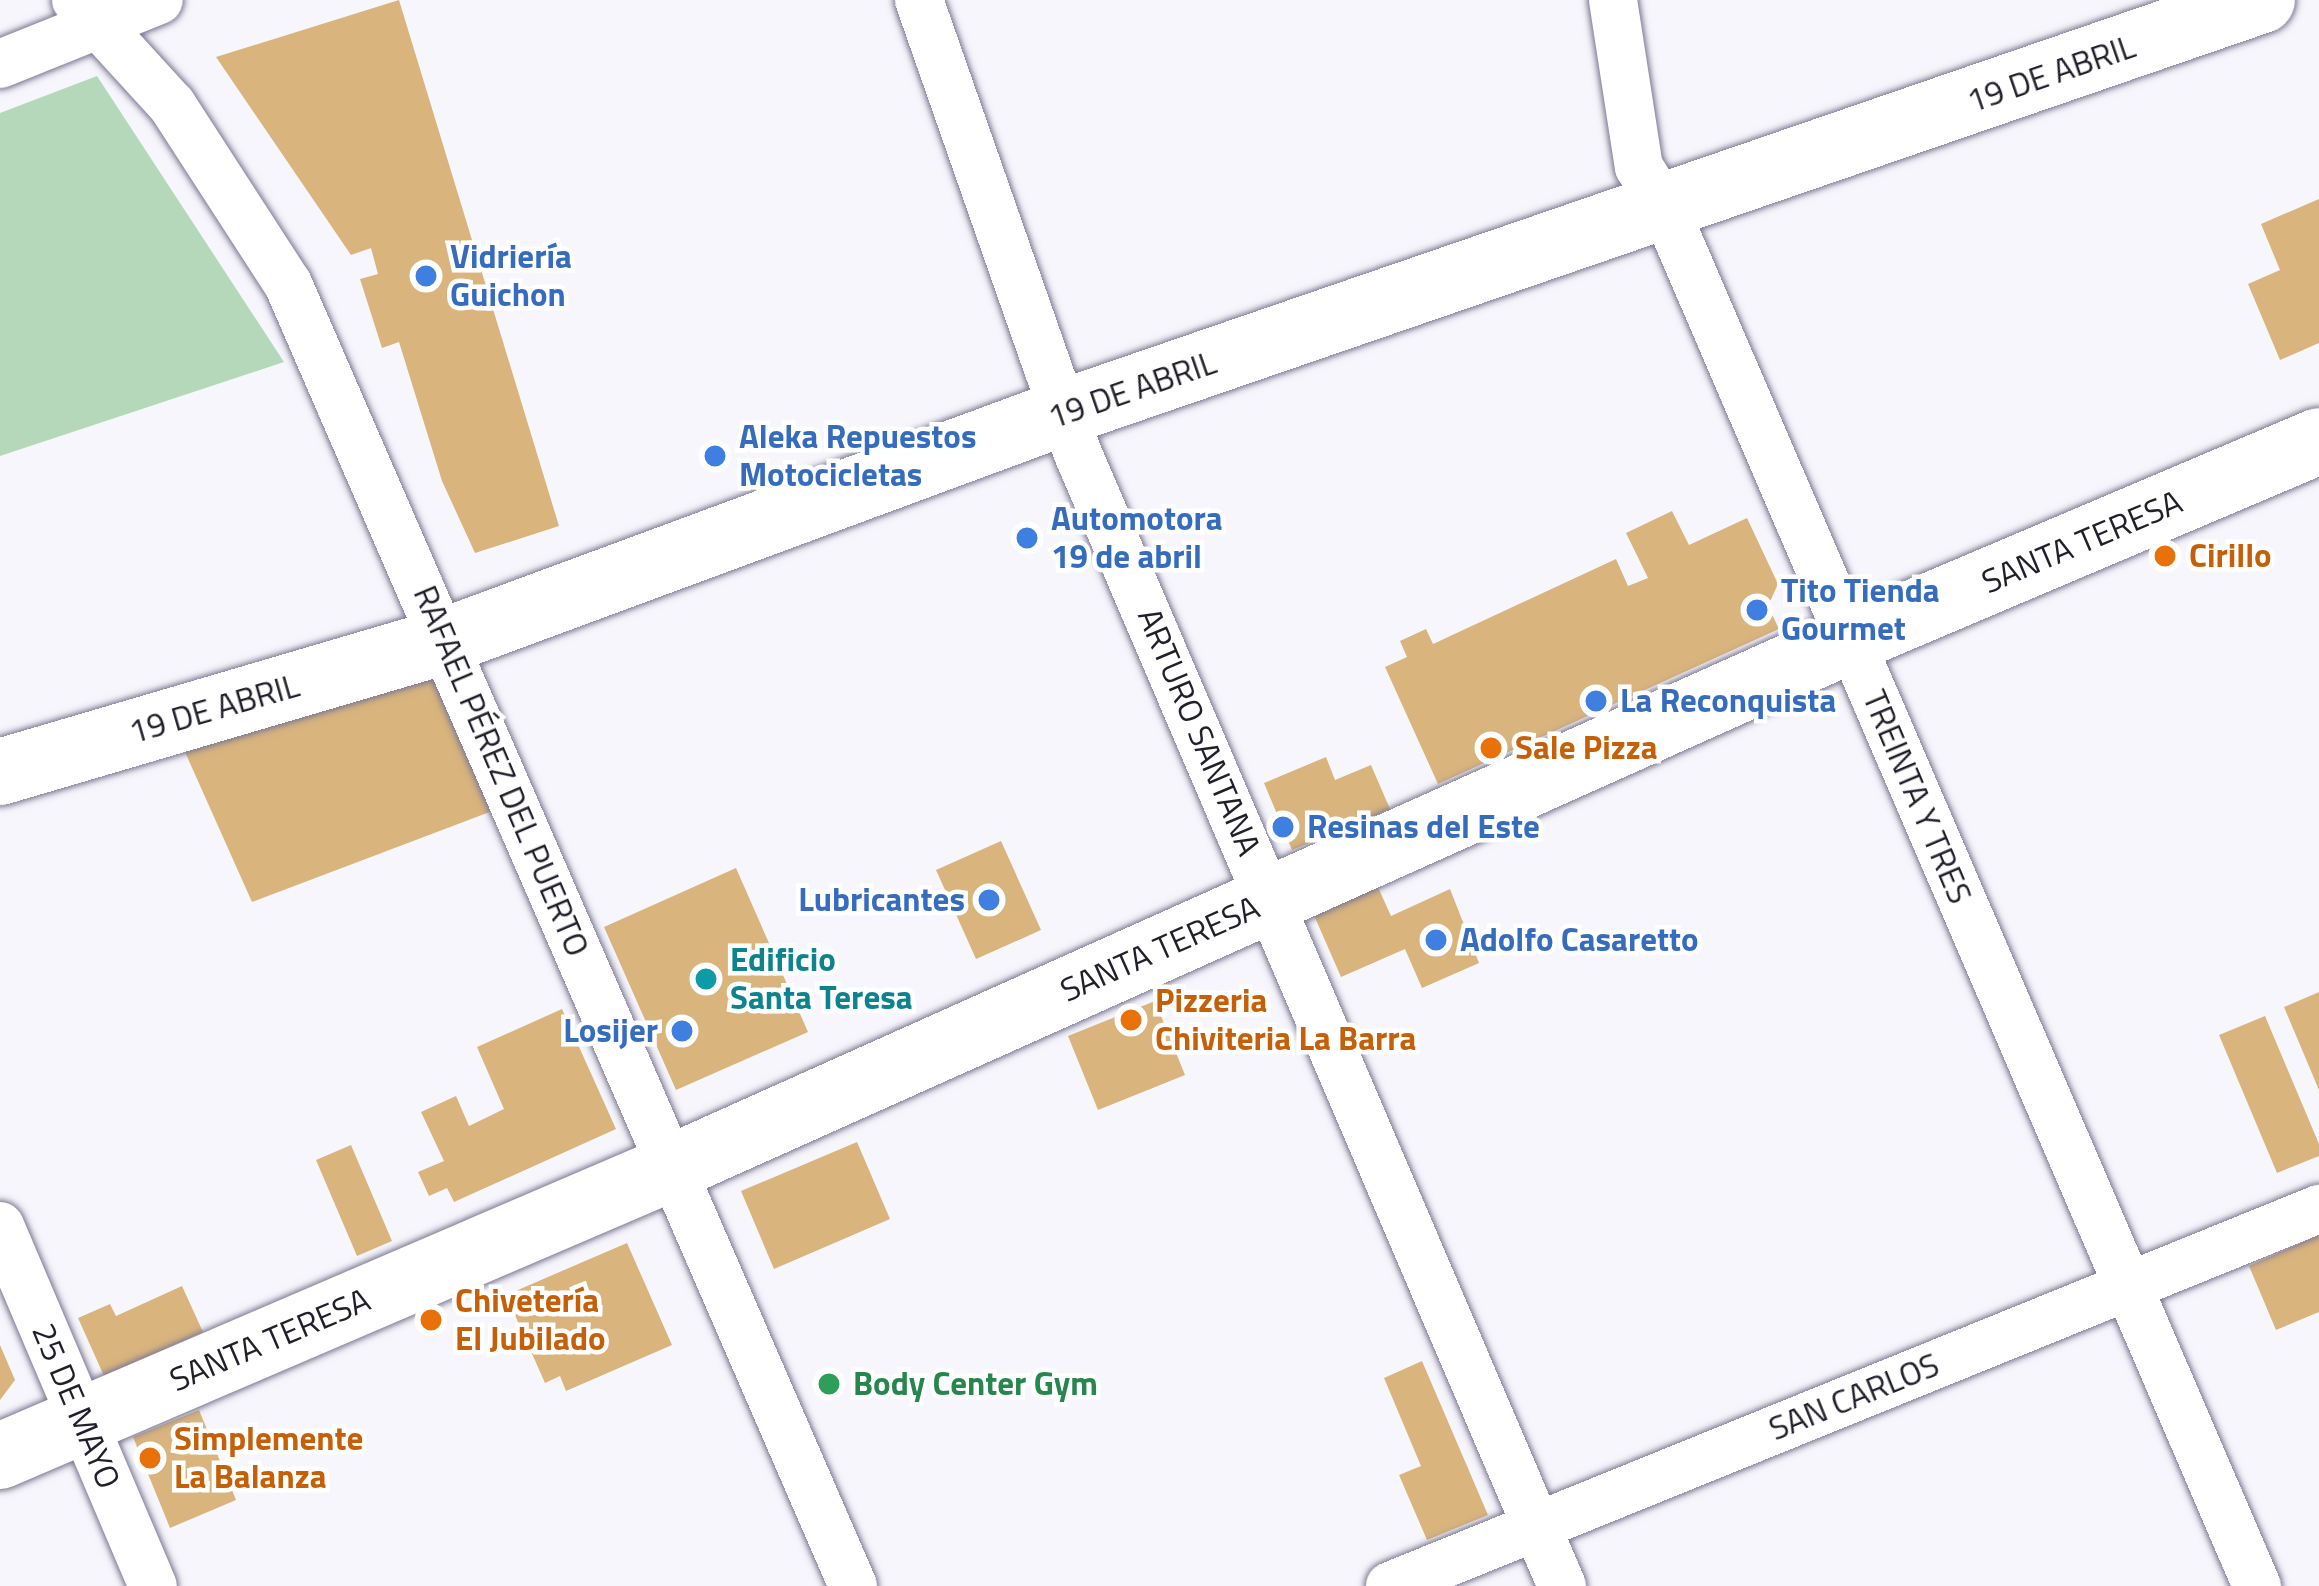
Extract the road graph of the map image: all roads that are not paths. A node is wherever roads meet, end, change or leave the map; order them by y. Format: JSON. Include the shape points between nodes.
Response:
{"nodes":[{"id":1,"x":159,"y":0,"type":"edge"},
{"id":2,"x":919,"y":0,"type":"edge"},
{"id":3,"x":1612,"y":0,"type":"edge"},
{"id":4,"x":2262,"y":0,"type":"edge"},
{"id":5,"x":87,"y":11,"type":"edge"},
{"id":6,"x":0,"y":64,"type":"edge"},
{"id":7,"x":1665,"y":209,"type":"junction"},
{"id":8,"x":1062,"y":413,"type":"junction"},
{"id":9,"x":2319,"y":441,"type":"edge"},
{"id":10,"x":448,"y":640,"type":"junction"},
{"id":11,"x":1850,"y":640,"type":"junction"},
{"id":12,"x":0,"y":772,"type":"edge"},
{"id":13,"x":1272,"y":898,"type":"junction"},
{"id":14,"x":669,"y":1169,"type":"junction"},
{"id":15,"x":2319,"y":1209,"type":"edge"},
{"id":16,"x":0,"y":1226,"type":"edge"},
{"id":17,"x":2127,"y":1287,"type":"junction"},
{"id":18,"x":82,"y":1420,"type":"junction"},
{"id":19,"x":0,"y":1456,"type":"edge"},
{"id":20,"x":1535,"y":1525,"type":"junction"},
{"id":21,"x":153,"y":1586,"type":"edge"},
{"id":22,"x":853,"y":1586,"type":"edge"},
{"id":23,"x":1390,"y":1586,"type":"edge"},
{"id":24,"x":1562,"y":1586,"type":"edge"},
{"id":25,"x":2257,"y":1586,"type":"edge"}],
"edges":[{"from":1,"to":5,"type":"street"},
{"from":2,"to":8,"type":"street","name":"ARTURO SANTANA"},
{"from":3,"to":7,"type":"street","name":"TREINTA Y TRES","via":[[1639,167]]},
{"from":4,"to":7,"type":"street","name":"19 DE ABRIL"},
{"from":5,"to":6,"type":"street"},
{"from":5,"to":10,"type":"street","name":"RAFAEL PÉREZ DEL PUERTO","via":[[172,105],[251,219]]},
{"from":7,"to":8,"type":"street","name":"19 DE ABRIL"},
{"from":7,"to":11,"type":"street","name":"TREINTA Y TRES"},
{"from":8,"to":10,"type":"street","name":"19 DE ABRIL"},
{"from":8,"to":13,"type":"street","name":"ARTURO SANTANA"},
{"from":9,"to":11,"type":"street","name":"SANTA TERESA"},
{"from":10,"to":12,"type":"street","name":"19 DE ABRIL"},
{"from":10,"to":14,"type":"street","name":"RAFAEL PÉREZ DEL PUERTO"},
{"from":11,"to":13,"type":"street","name":"SANTA TERESA"},
{"from":11,"to":17,"type":"street","name":"TREINTA Y TRES"},
{"from":13,"to":14,"type":"street","name":"SANTA TERESA"},
{"from":13,"to":20,"type":"street","name":"ARTURO SANTANA"},
{"from":14,"to":18,"type":"street","name":"SANTA TERESA"},
{"from":14,"to":22,"type":"street","name":"RAFAEL PÉREZ DEL PUERTO"},
{"from":15,"to":17,"type":"street","name":"SAN CARLOS"},
{"from":16,"to":18,"type":"street","name":"25 DE MAYO"},
{"from":17,"to":20,"type":"street","name":"SAN CARLOS"},
{"from":17,"to":25,"type":"street","name":"TREINTA Y TRES"},
{"from":18,"to":19,"type":"street","name":"SANTA TERESA"},
{"from":18,"to":21,"type":"street","name":"25 DE MAYO"},
{"from":20,"to":23,"type":"street","name":"SAN CARLOS"},
{"from":20,"to":24,"type":"street","name":"ARTURO SANTANA"}]}
